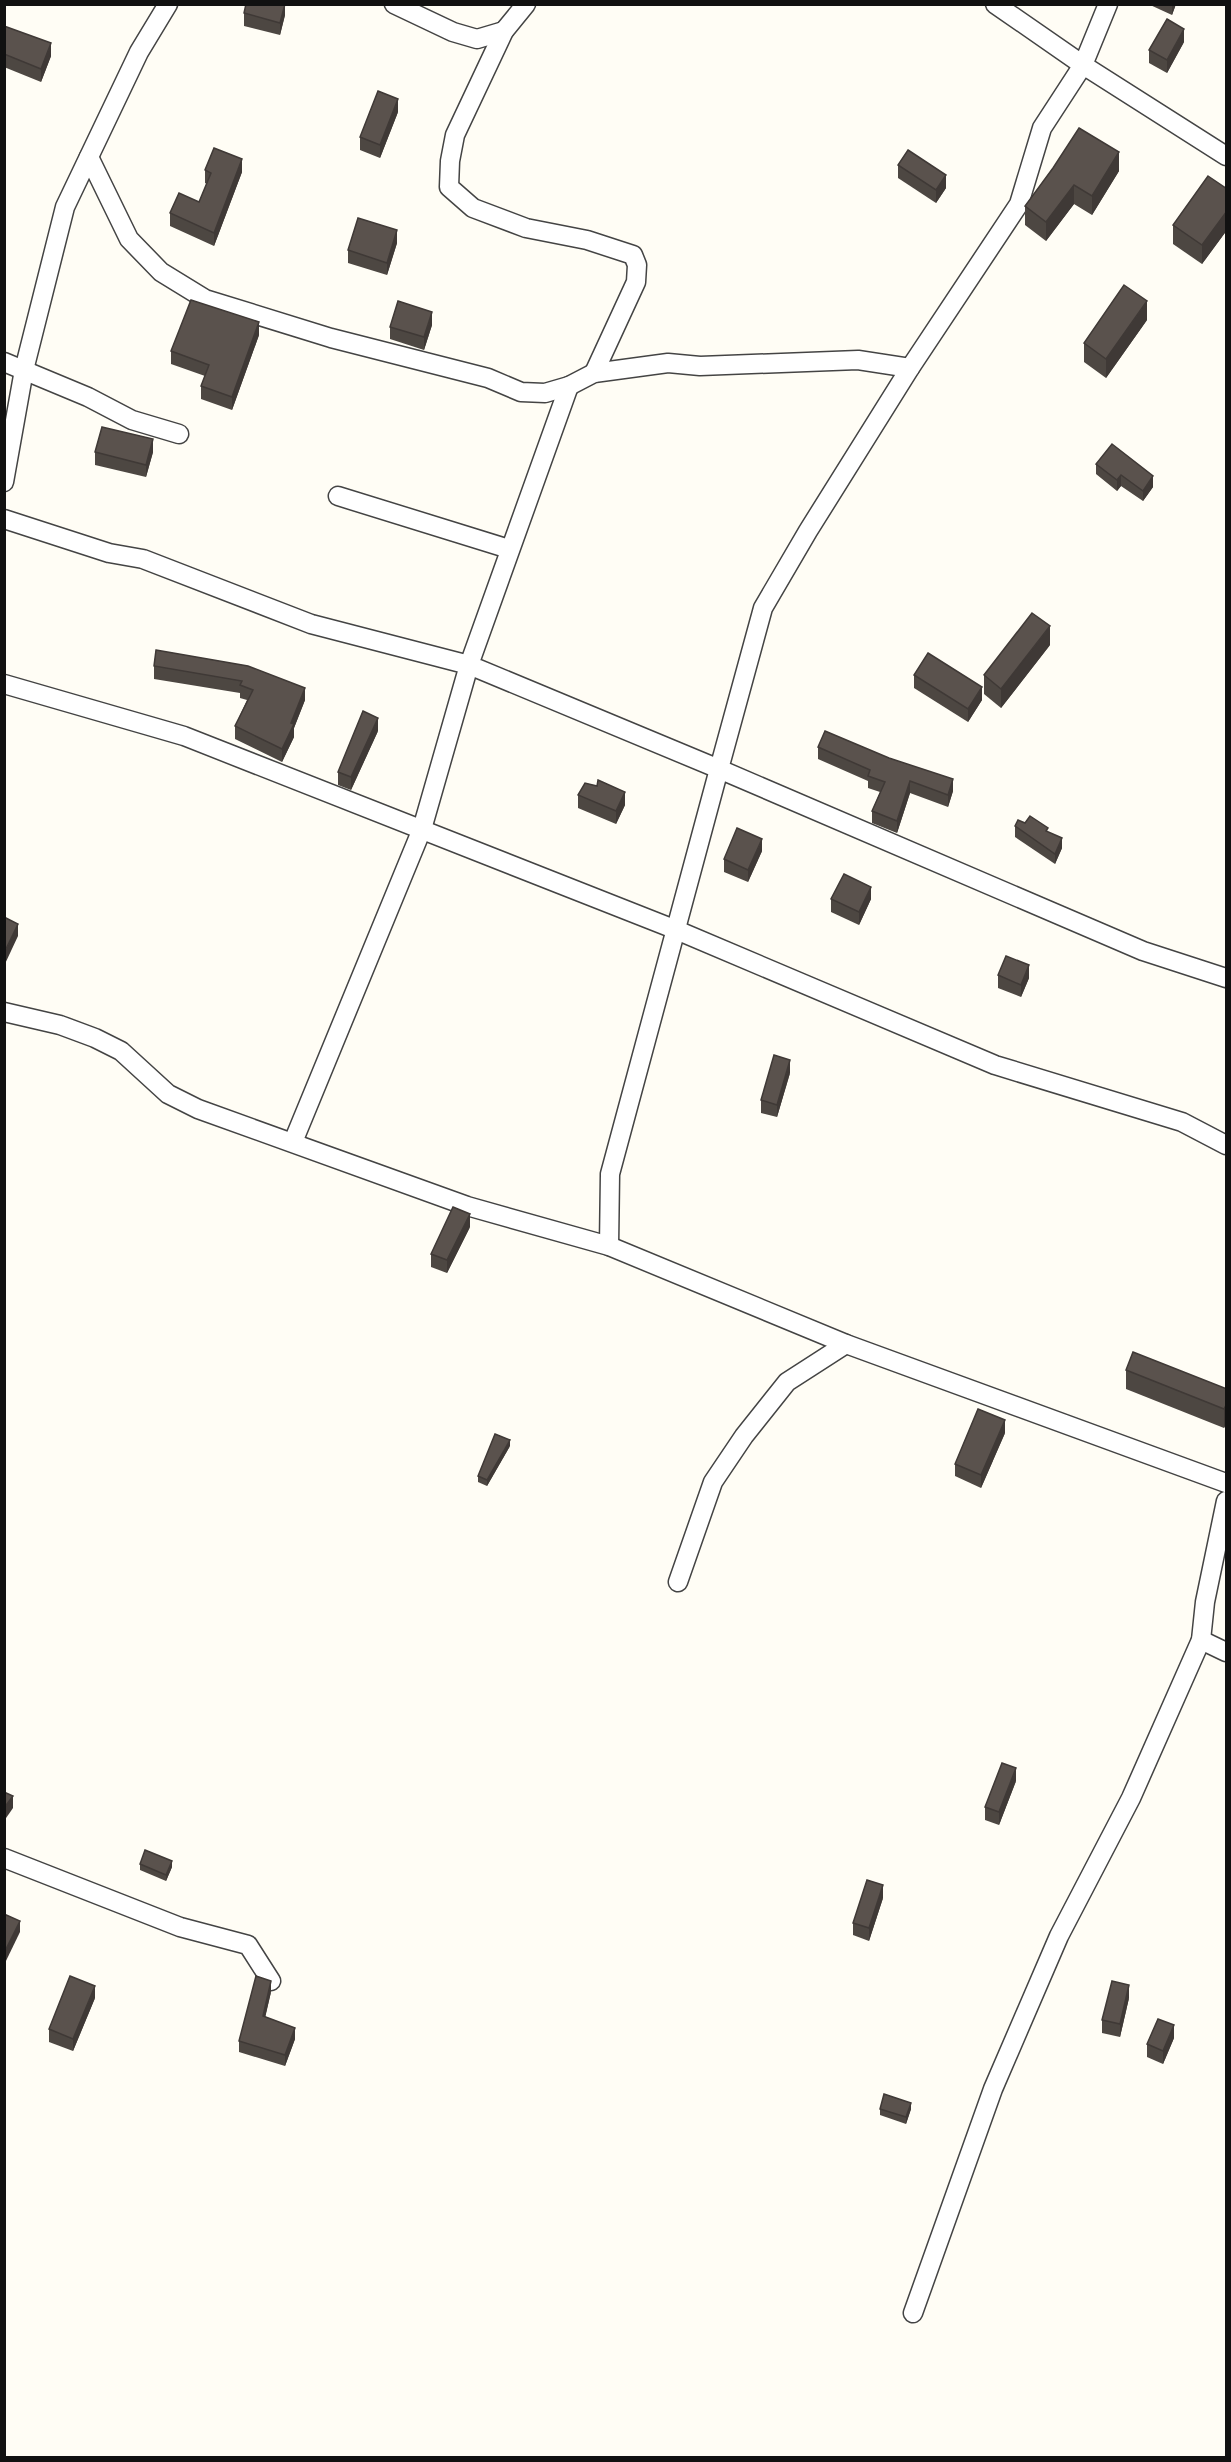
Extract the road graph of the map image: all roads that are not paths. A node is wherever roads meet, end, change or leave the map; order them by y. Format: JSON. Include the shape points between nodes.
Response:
{"nodes":[{"id":1,"x":168,"y":4,"type":"edge"},
{"id":2,"x":394,"y":4,"type":"edge"},
{"id":3,"x":526,"y":4,"type":"edge"},
{"id":4,"x":996,"y":4,"type":"edge"},
{"id":5,"x":1108,"y":4,"type":"edge"},
{"id":6,"x":504,"y":31,"type":"junction"},
{"id":7,"x":1083,"y":64,"type":"junction"},
{"id":8,"x":1227,"y":156,"type":"edge"},
{"id":9,"x":88,"y":157,"type":"junction"},
{"id":10,"x":4,"y":362,"type":"edge"},
{"id":11,"x":910,"y":368,"type":"junction"},
{"id":12,"x":24,"y":370,"type":"junction"},
{"id":13,"x":594,"y":374,"type":"junction"},
{"id":14,"x":569,"y":386,"type":"junction"},
{"id":15,"x":179,"y":434,"type":"dead end"},
{"id":16,"x":4,"y":482,"type":"edge"},
{"id":17,"x":338,"y":496,"type":"dead end"},
{"id":18,"x":4,"y":519,"type":"edge"},
{"id":19,"x":509,"y":549,"type":"junction"},
{"id":20,"x":469,"y":665,"type":"junction"},
{"id":21,"x":4,"y":684,"type":"edge"},
{"id":22,"x":719,"y":769,"type":"junction"},
{"id":23,"x":422,"y":829,"type":"junction"},
{"id":24,"x":674,"y":928,"type":"junction"},
{"id":25,"x":1227,"y":978,"type":"edge"},
{"id":26,"x":4,"y":1012,"type":"edge"},
{"id":27,"x":293,"y":1142,"type":"junction"},
{"id":28,"x":1227,"y":1145,"type":"edge"},
{"id":29,"x":609,"y":1246,"type":"junction"},
{"id":30,"x":846,"y":1344,"type":"junction"},
{"id":31,"x":1227,"y":1482,"type":"edge"},
{"id":32,"x":1227,"y":1502,"type":"edge"},
{"id":33,"x":678,"y":1582,"type":"dead end"},
{"id":34,"x":1201,"y":1640,"type":"junction"},
{"id":35,"x":1227,"y":1652,"type":"edge"},
{"id":36,"x":4,"y":1858,"type":"edge"},
{"id":37,"x":271,"y":1981,"type":"edge"},
{"id":38,"x":913,"y":2313,"type":"dead end"}],
"edges":[{"from":1,"to":9,"type":"street","via":[[139,52]]},
{"from":2,"to":6,"type":"street","via":[[477,39]]},
{"from":3,"to":6,"type":"street"},
{"from":4,"to":7,"type":"street"},
{"from":5,"to":7,"type":"street"},
{"from":6,"to":13,"type":"street","via":[[455,135],[449,187],[473,208],[526,228],[587,240],[633,255],[636,282]]},
{"from":7,"to":8,"type":"street"},
{"from":7,"to":11,"type":"street","via":[[1042,128],[1019,204]]},
{"from":9,"to":12,"type":"street","via":[[65,207]]},
{"from":9,"to":14,"type":"street","via":[[129,239],[161,272],[205,299],[331,338],[488,378],[521,392],[544,393]]},
{"from":10,"to":12,"type":"street"},
{"from":11,"to":13,"type":"street","via":[[858,360],[700,366],[668,363]]},
{"from":11,"to":22,"type":"street","via":[[763,608]]},
{"from":12,"to":15,"type":"street","via":[[132,420]]},
{"from":12,"to":16,"type":"street"},
{"from":13,"to":14,"type":"street"},
{"from":14,"to":19,"type":"street"},
{"from":17,"to":19,"type":"street"},
{"from":18,"to":20,"type":"street","via":[[109,553],[143,559],[311,624]]},
{"from":19,"to":20,"type":"street"},
{"from":20,"to":22,"type":"street"},
{"from":20,"to":23,"type":"street"},
{"from":21,"to":23,"type":"street","via":[[184,736]]},
{"from":22,"to":24,"type":"street"},
{"from":22,"to":25,"type":"street","via":[[1143,951]]},
{"from":23,"to":24,"type":"street"},
{"from":23,"to":27,"type":"street"},
{"from":24,"to":28,"type":"street","via":[[995,1065],[1182,1122]]},
{"from":24,"to":29,"type":"street","via":[[610,1174]]},
{"from":26,"to":27,"type":"street","via":[[95,1038],[121,1051],[168,1094],[198,1109]]},
{"from":27,"to":29,"type":"street","via":[[467,1206]]},
{"from":29,"to":30,"type":"street"},
{"from":30,"to":31,"type":"street"},
{"from":30,"to":33,"type":"street","via":[[787,1382],[744,1436],[712,1482]]},
{"from":32,"to":34,"type":"street","via":[[1205,1602]]},
{"from":34,"to":35,"type":"street"},
{"from":34,"to":38,"type":"street","via":[[1131,1798],[1059,1936],[993,2089]]},
{"from":36,"to":37,"type":"street","via":[[180,1928],[248,1945]]}]}
